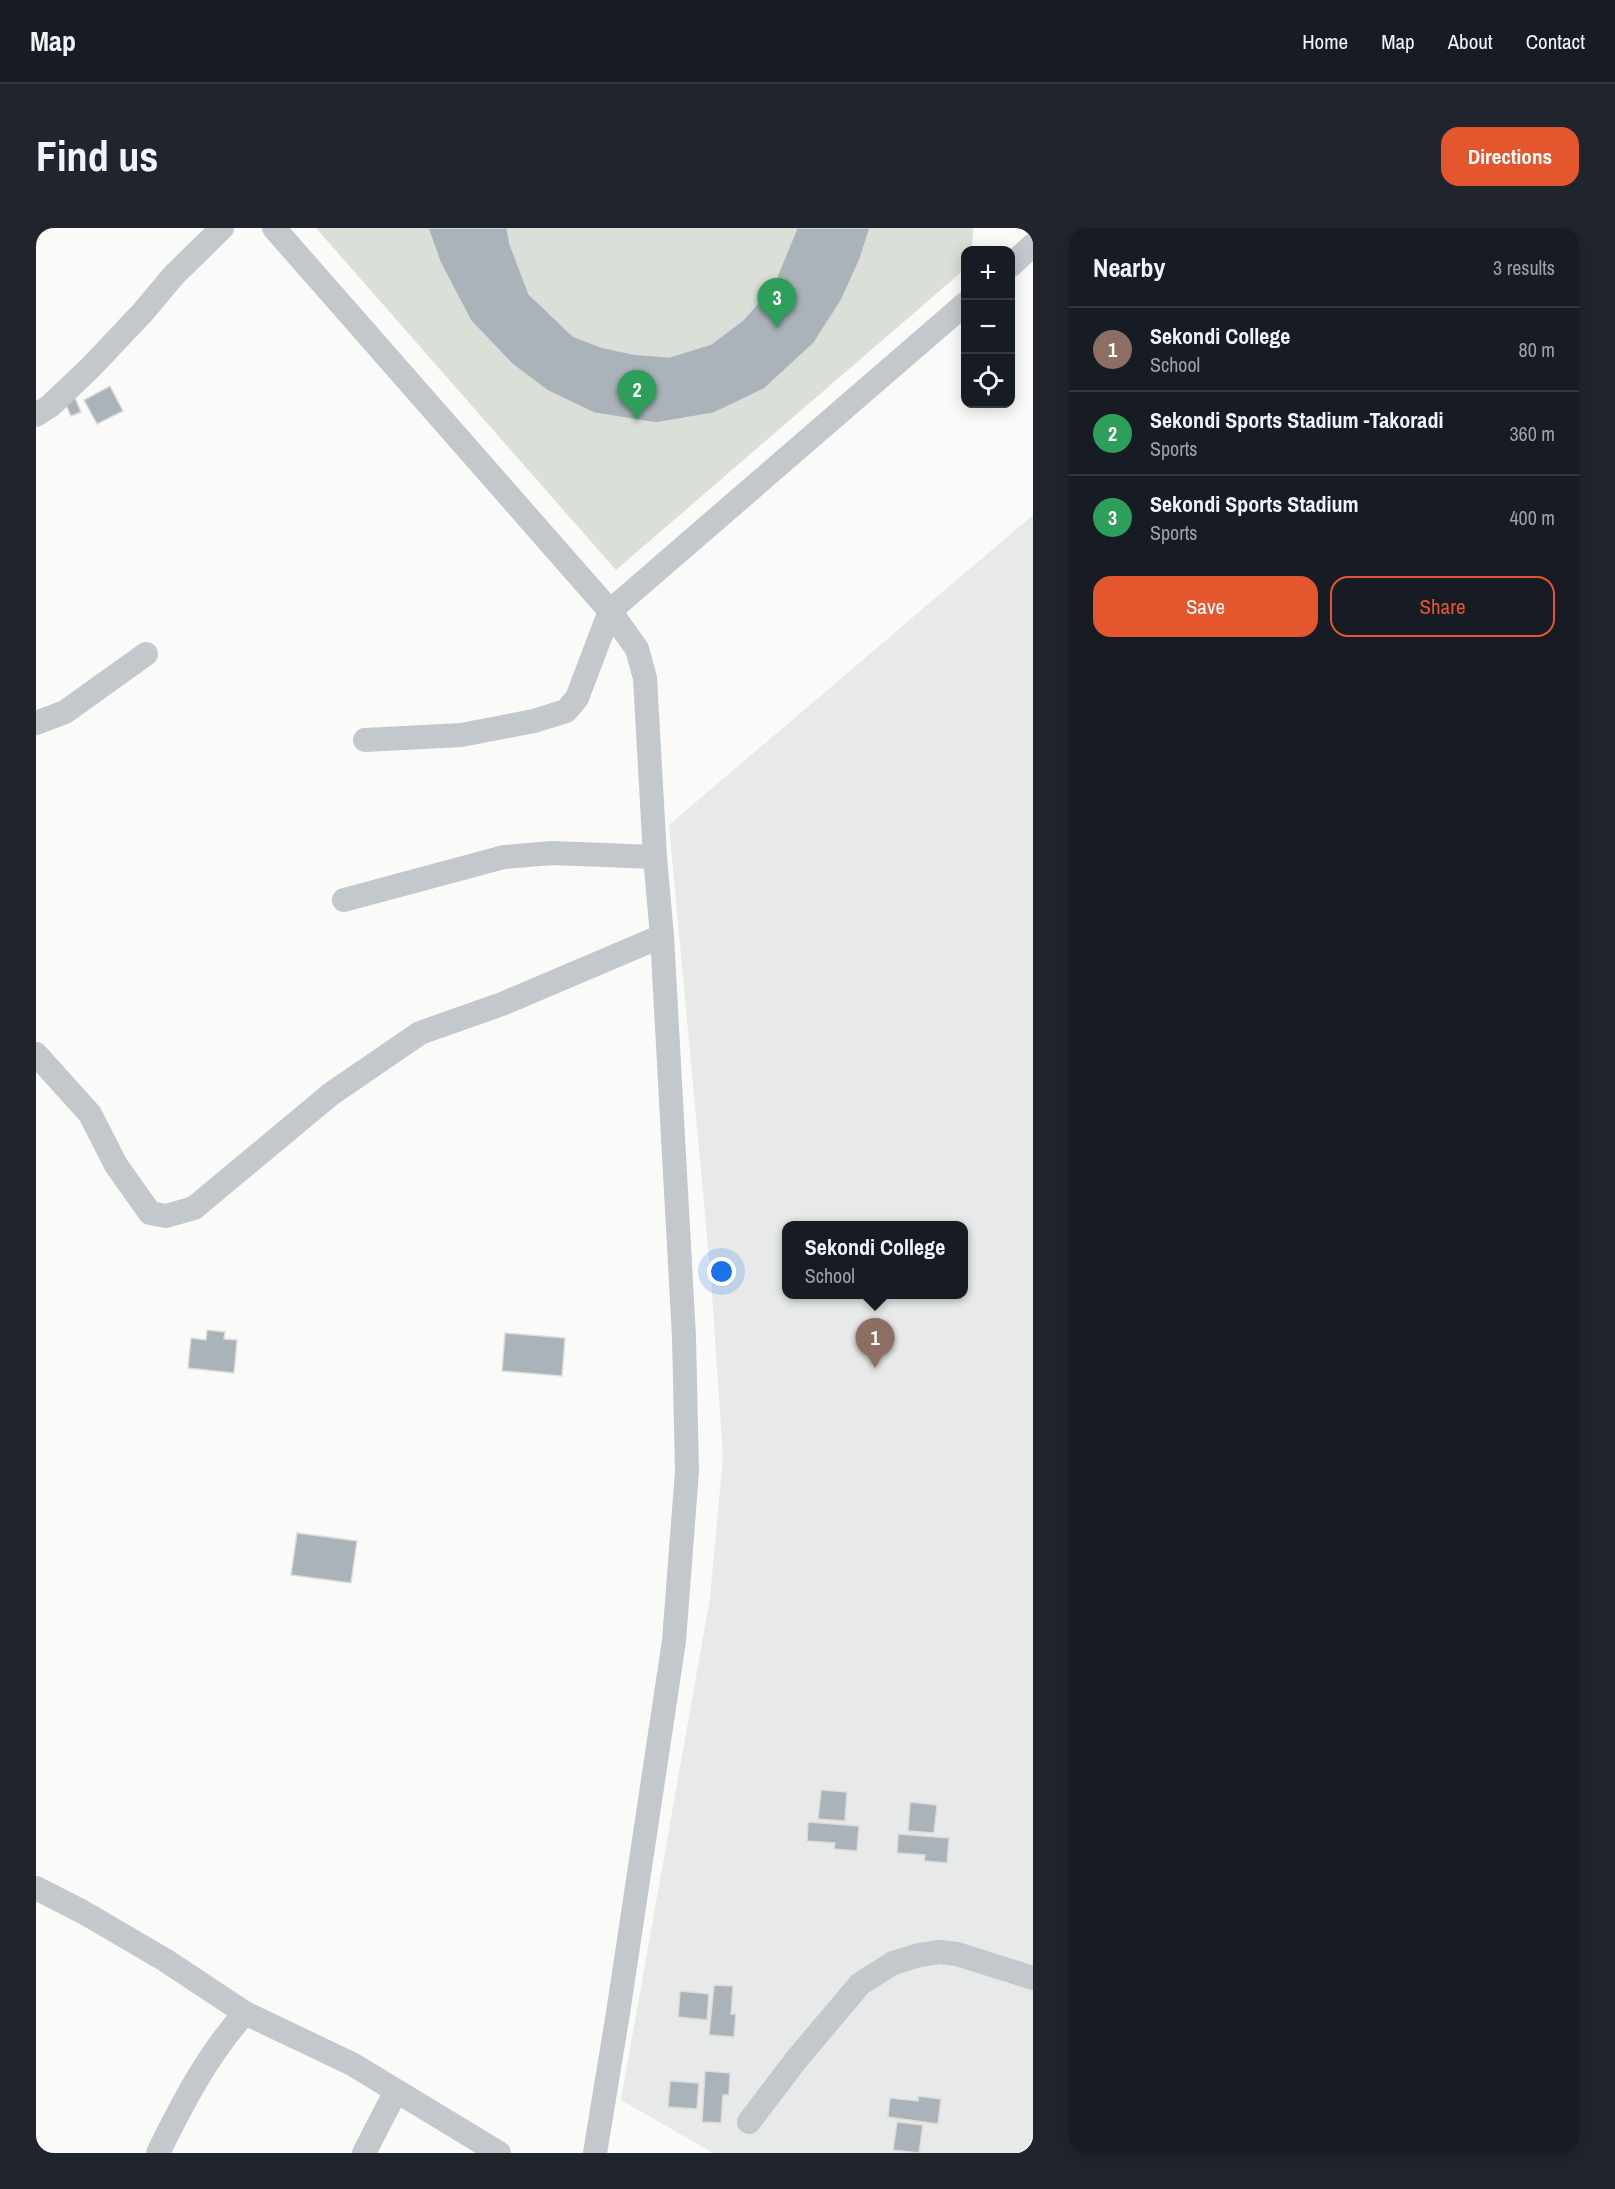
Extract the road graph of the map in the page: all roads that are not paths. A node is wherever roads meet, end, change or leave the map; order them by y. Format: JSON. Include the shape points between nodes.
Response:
{"nodes":[{"id":1,"x":222,"y":228,"type":"edge"},
{"id":2,"x":274,"y":228,"type":"edge"},
{"id":3,"x":1033,"y":245,"type":"edge"},
{"id":4,"x":1015,"y":261,"type":"edge"},
{"id":5,"x":961,"y":307,"type":"edge"},
{"id":6,"x":36,"y":415,"type":"edge"},
{"id":7,"x":610,"y":611,"type":"junction"},
{"id":8,"x":146,"y":654,"type":"dead end"},
{"id":9,"x":36,"y":723,"type":"edge"},
{"id":10,"x":366,"y":740,"type":"dead end"},
{"id":11,"x":655,"y":857,"type":"junction"},
{"id":12,"x":344,"y":900,"type":"dead end"},
{"id":13,"x":662,"y":936,"type":"junction"},
{"id":14,"x":36,"y":1054,"type":"edge"},
{"id":15,"x":36,"y":1888,"type":"edge"},
{"id":16,"x":1033,"y":1978,"type":"edge"},
{"id":17,"x":245,"y":2013,"type":"junction"},
{"id":18,"x":396,"y":2091,"type":"junction"},
{"id":19,"x":749,"y":2122,"type":"dead end"},
{"id":20,"x":158,"y":2153,"type":"edge"},
{"id":21,"x":364,"y":2153,"type":"edge"},
{"id":22,"x":499,"y":2153,"type":"edge"},
{"id":23,"x":595,"y":2153,"type":"edge"}],
"edges":[{"from":1,"to":6,"type":"street","via":[[92,367]]},
{"from":2,"to":7,"type":"street"},
{"from":3,"to":4,"type":"street"},
{"from":5,"to":7,"type":"street"},
{"from":7,"to":10,"type":"street","via":[[577,698],[566,711],[461,735]]},
{"from":7,"to":11,"type":"street","via":[[637,649],[645,678]]},
{"from":8,"to":9,"type":"street","via":[[65,712]]},
{"from":11,"to":12,"type":"street","via":[[552,853],[504,857]]},
{"from":11,"to":13,"type":"street"},
{"from":13,"to":14,"type":"street","via":[[502,1004],[420,1033],[332,1094],[194,1208],[166,1216],[150,1214],[116,1165],[90,1114]]},
{"from":13,"to":23,"type":"street","via":[[684,1337],[687,1471],[674,1641]]},
{"from":15,"to":17,"type":"street","via":[[165,1960]]},
{"from":16,"to":19,"type":"street","via":[[940,1952],[893,1962],[860,1984]]},
{"from":17,"to":18,"type":"street","via":[[352,2064]]},
{"from":17,"to":20,"type":"street","via":[[208,2061]]},
{"from":18,"to":21,"type":"street"},
{"from":18,"to":22,"type":"street"}]}
